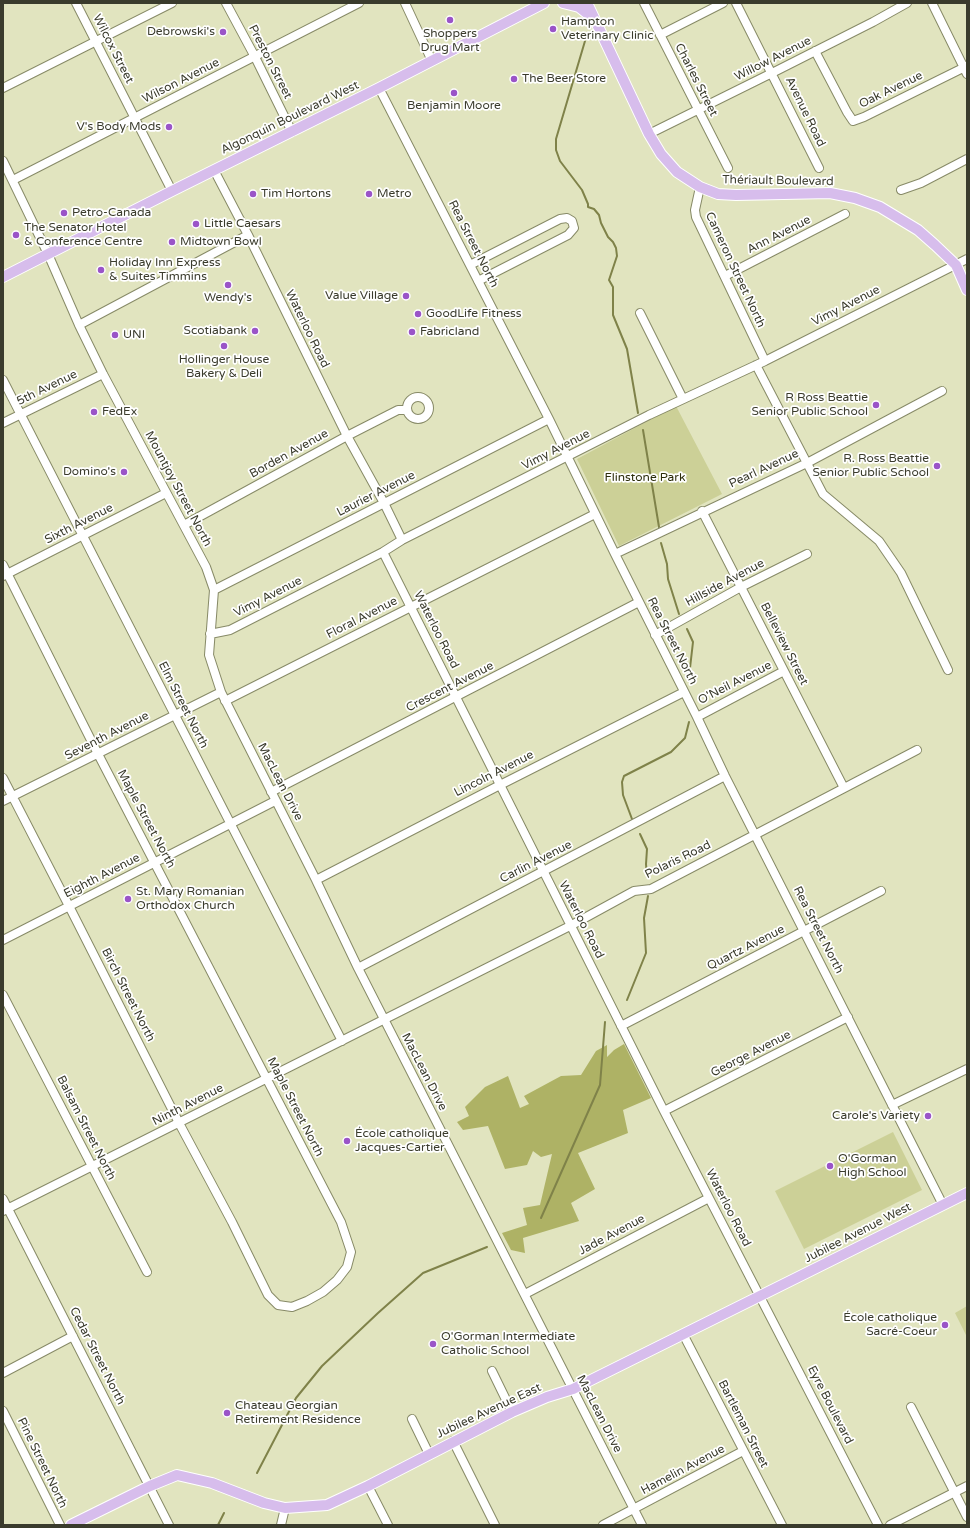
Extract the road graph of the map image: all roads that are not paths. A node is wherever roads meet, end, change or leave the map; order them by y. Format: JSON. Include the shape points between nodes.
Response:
{"nodes":[{"id":1,"x":76,"y":3,"type":"edge"},
{"id":2,"x":172,"y":3,"type":"edge"},
{"id":3,"x":226,"y":3,"type":"edge"},
{"id":4,"x":359,"y":3,"type":"edge"},
{"id":5,"x":405,"y":3,"type":"edge"},
{"id":6,"x":544,"y":3,"type":"edge"},
{"id":7,"x":563,"y":3,"type":"edge"},
{"id":8,"x":587,"y":3,"type":"edge"},
{"id":9,"x":596,"y":3,"type":"edge"},
{"id":10,"x":644,"y":3,"type":"edge"},
{"id":11,"x":723,"y":3,"type":"edge"},
{"id":12,"x":736,"y":3,"type":"edge"},
{"id":13,"x":907,"y":3,"type":"edge"},
{"id":14,"x":932,"y":3,"type":"edge"},
{"id":15,"x":595,"y":20,"type":"junction"},
{"id":16,"x":660,"y":35,"type":"junction"},
{"id":17,"x":95,"y":42,"type":"junction"},
{"id":18,"x":815,"y":51,"type":"junction"},
{"id":19,"x":255,"y":57,"type":"junction"},
{"id":20,"x":432,"y":61,"type":"junction"},
{"id":21,"x":966,"y":69,"type":"edge"},
{"id":22,"x":772,"y":73,"type":"junction"},
{"id":23,"x":3,"y":88,"type":"edge"},
{"id":24,"x":379,"y":88,"type":"junction"},
{"id":25,"x":698,"y":111,"type":"junction"},
{"id":26,"x":134,"y":117,"type":"junction"},
{"id":27,"x":292,"y":132,"type":"junction"},
{"id":28,"x":649,"y":134,"type":"junction"},
{"id":29,"x":967,"y":159,"type":"edge"},
{"id":30,"x":3,"y":161,"type":"edge"},
{"id":31,"x":728,"y":168,"type":"dead end"},
{"id":32,"x":819,"y":168,"type":"dead end"},
{"id":33,"x":214,"y":170,"type":"junction"},
{"id":34,"x":13,"y":180,"type":"junction"},
{"id":35,"x":700,"y":187,"type":"junction"},
{"id":36,"x":901,"y":190,"type":"dead end"},
{"id":37,"x":172,"y":191,"type":"junction"},
{"id":38,"x":845,"y":214,"type":"dead end"},
{"id":39,"x":248,"y":235,"type":"junction"},
{"id":40,"x":48,"y":254,"type":"junction"},
{"id":41,"x":967,"y":259,"type":"edge"},
{"id":42,"x":470,"y":265,"type":"junction"},
{"id":43,"x":956,"y":265,"type":"junction"},
{"id":44,"x":725,"y":276,"type":"junction"},
{"id":45,"x":3,"y":277,"type":"edge"},
{"id":46,"x":478,"y":281,"type":"junction"},
{"id":47,"x":967,"y":290,"type":"edge"},
{"id":48,"x":640,"y":313,"type":"dead end"},
{"id":49,"x":79,"y":325,"type":"junction"},
{"id":50,"x":765,"y":360,"type":"junction"},
{"id":51,"x":756,"y":365,"type":"junction"},
{"id":52,"x":103,"y":374,"type":"junction"},
{"id":53,"x":3,"y":380,"type":"edge"},
{"id":54,"x":942,"y":391,"type":"dead end"},
{"id":55,"x":683,"y":399,"type":"junction"},
{"id":56,"x":407,"y":410,"type":"dead end"},
{"id":57,"x":21,"y":414,"type":"junction"},
{"id":58,"x":549,"y":418,"type":"junction"},
{"id":59,"x":3,"y":424,"type":"edge"},
{"id":60,"x":347,"y":436,"type":"junction"},
{"id":61,"x":568,"y":457,"type":"junction"},
{"id":62,"x":807,"y":463,"type":"junction"},
{"id":63,"x":166,"y":493,"type":"junction"},
{"id":64,"x":384,"y":503,"type":"junction"},
{"id":65,"x":702,"y":511,"type":"junction"},
{"id":66,"x":595,"y":514,"type":"junction"},
{"id":67,"x":184,"y":525,"type":"junction"},
{"id":68,"x":83,"y":536,"type":"junction"},
{"id":69,"x":402,"y":540,"type":"junction"},
{"id":70,"x":383,"y":552,"type":"junction"},
{"id":71,"x":615,"y":554,"type":"junction"},
{"id":72,"x":807,"y":554,"type":"dead end"},
{"id":73,"x":3,"y":565,"type":"edge"},
{"id":74,"x":5,"y":575,"type":"edge"},
{"id":75,"x":742,"y":587,"type":"junction"},
{"id":76,"x":214,"y":590,"type":"junction"},
{"id":77,"x":639,"y":602,"type":"junction"},
{"id":78,"x":411,"y":607,"type":"junction"},
{"id":79,"x":210,"y":634,"type":"junction"},
{"id":80,"x":655,"y":635,"type":"junction"},
{"id":81,"x":948,"y":670,"type":"dead end"},
{"id":82,"x":784,"y":671,"type":"junction"},
{"id":83,"x":221,"y":692,"type":"junction"},
{"id":84,"x":684,"y":692,"type":"junction"},
{"id":85,"x":457,"y":697,"type":"junction"},
{"id":86,"x":225,"y":701,"type":"junction"},
{"id":87,"x":175,"y":715,"type":"junction"},
{"id":88,"x":697,"y":716,"type":"junction"},
{"id":89,"x":917,"y":750,"type":"dead end"},
{"id":90,"x":98,"y":754,"type":"junction"},
{"id":91,"x":725,"y":776,"type":"junction"},
{"id":92,"x":3,"y":778,"type":"edge"},
{"id":93,"x":500,"y":785,"type":"junction"},
{"id":94,"x":844,"y":788,"type":"junction"},
{"id":95,"x":271,"y":792,"type":"junction"},
{"id":96,"x":12,"y":796,"type":"junction"},
{"id":97,"x":3,"y":801,"type":"edge"},
{"id":98,"x":275,"y":801,"type":"junction"},
{"id":99,"x":231,"y":823,"type":"junction"},
{"id":100,"x":755,"y":834,"type":"junction"},
{"id":101,"x":155,"y":862,"type":"junction"},
{"id":102,"x":542,"y":872,"type":"junction"},
{"id":103,"x":316,"y":880,"type":"junction"},
{"id":104,"x":881,"y":891,"type":"dead end"},
{"id":105,"x":69,"y":906,"type":"junction"},
{"id":106,"x":570,"y":926,"type":"junction"},
{"id":107,"x":805,"y":931,"type":"junction"},
{"id":108,"x":3,"y":940,"type":"edge"},
{"id":109,"x":358,"y":968,"type":"junction"},
{"id":110,"x":3,"y":995,"type":"edge"},
{"id":111,"x":848,"y":1017,"type":"junction"},
{"id":112,"x":384,"y":1020,"type":"junction"},
{"id":113,"x":621,"y":1026,"type":"junction"},
{"id":114,"x":342,"y":1041,"type":"junction"},
{"id":115,"x":967,"y":1069,"type":"edge"},
{"id":116,"x":267,"y":1079,"type":"junction"},
{"id":117,"x":892,"y":1105,"type":"junction"},
{"id":118,"x":664,"y":1111,"type":"junction"},
{"id":119,"x":179,"y":1123,"type":"junction"},
{"id":120,"x":92,"y":1167,"type":"junction"},
{"id":121,"x":967,"y":1193,"type":"edge"},
{"id":122,"x":709,"y":1198,"type":"junction"},
{"id":123,"x":3,"y":1199,"type":"edge"},
{"id":124,"x":943,"y":1205,"type":"junction"},
{"id":125,"x":6,"y":1210,"type":"edge"},
{"id":126,"x":232,"y":1222,"type":"joint"},
{"id":127,"x":146,"y":1272,"type":"dead end"},
{"id":128,"x":525,"y":1294,"type":"junction"},
{"id":129,"x":760,"y":1296,"type":"junction"},
{"id":130,"x":683,"y":1334,"type":"junction"},
{"id":131,"x":74,"y":1336,"type":"junction"},
{"id":132,"x":492,"y":1372,"type":"dead end"},
{"id":133,"x":3,"y":1373,"type":"edge"},
{"id":134,"x":573,"y":1389,"type":"junction"},
{"id":135,"x":911,"y":1407,"type":"dead end"},
{"id":136,"x":3,"y":1411,"type":"edge"},
{"id":137,"x":512,"y":1412,"type":"junction"},
{"id":138,"x":412,"y":1419,"type":"dead end"},
{"id":139,"x":452,"y":1441,"type":"junction"},
{"id":140,"x":743,"y":1452,"type":"junction"},
{"id":141,"x":429,"y":1454,"type":"junction"},
{"id":142,"x":150,"y":1486,"type":"junction"},
{"id":143,"x":368,"y":1486,"type":"junction"},
{"id":144,"x":967,"y":1486,"type":"edge"},
{"id":145,"x":954,"y":1492,"type":"junction"},
{"id":146,"x":285,"y":1508,"type":"junction"},
{"id":147,"x":634,"y":1509,"type":"junction"},
{"id":148,"x":967,"y":1517,"type":"edge"},
{"id":149,"x":60,"y":1525,"type":"edge"},
{"id":150,"x":71,"y":1525,"type":"edge"},
{"id":151,"x":169,"y":1525,"type":"edge"},
{"id":152,"x":281,"y":1525,"type":"edge"},
{"id":153,"x":388,"y":1525,"type":"edge"},
{"id":154,"x":495,"y":1525,"type":"edge"},
{"id":155,"x":603,"y":1525,"type":"edge"},
{"id":156,"x":642,"y":1525,"type":"edge"},
{"id":157,"x":782,"y":1525,"type":"edge"},
{"id":158,"x":878,"y":1525,"type":"edge"},
{"id":159,"x":890,"y":1525,"type":"edge"}],
"edges":[{"from":1,"to":17,"type":"street","name":"Wilcox Street"},
{"from":2,"to":17,"type":"street"},
{"from":3,"to":19,"type":"street","name":"Preston Street"},
{"from":4,"to":19,"type":"street","name":"Wilson Avenue"},
{"from":5,"to":20,"type":"street"},
{"from":6,"to":20,"type":"main road","name":"Algonquin Boulevard West"},
{"from":7,"to":15,"type":"main road","via":[[579,7]]},
{"from":8,"to":15,"type":"main road","name":"Thériault Boulevard"},
{"from":9,"to":15,"type":"main road"},
{"from":10,"to":16,"type":"street","name":"Charles Street"},
{"from":11,"to":16,"type":"street"},
{"from":12,"to":22,"type":"street","name":"Avenue Road"},
{"from":13,"to":18,"type":"street","name":"Willow Avenue"},
{"from":14,"to":21,"type":"street"},
{"from":15,"to":28,"type":"main road","name":"Thériault Boulevard"},
{"from":16,"to":25,"type":"street","name":"Charles Street"},
{"from":17,"to":23,"type":"street"},
{"from":17,"to":26,"type":"street","name":"Wilcox Street"},
{"from":18,"to":21,"type":"street","name":"Oak Avenue","via":[[853,121]]},
{"from":18,"to":22,"type":"street","name":"Willow Avenue"},
{"from":19,"to":26,"type":"street","name":"Wilson Avenue"},
{"from":19,"to":27,"type":"street","name":"Preston Street"},
{"from":20,"to":24,"type":"main road","name":"Algonquin Boulevard West"},
{"from":22,"to":25,"type":"street","name":"Willow Avenue"},
{"from":22,"to":32,"type":"street","name":"Avenue Road"},
{"from":24,"to":27,"type":"main road","name":"Algonquin Boulevard West"},
{"from":24,"to":42,"type":"street","name":"Rea Street North"},
{"from":25,"to":28,"type":"street","name":"Willow Avenue"},
{"from":25,"to":31,"type":"street","name":"Charles Street"},
{"from":26,"to":34,"type":"street","name":"Wilson Avenue"},
{"from":26,"to":37,"type":"street","name":"Wilcox Street"},
{"from":27,"to":33,"type":"main road","name":"Algonquin Boulevard West"},
{"from":28,"to":35,"type":"main road","name":"Thériault Boulevard","via":[[661,154],[677,172]]},
{"from":29,"to":36,"type":"street"},
{"from":30,"to":34,"type":"street","name":"Mountjoy Street North"},
{"from":33,"to":37,"type":"main road","name":"Algonquin Boulevard West"},
{"from":33,"to":39,"type":"street","name":"Waterloo Road"},
{"from":34,"to":40,"type":"street","name":"Mountjoy Street North"},
{"from":35,"to":43,"type":"main road","name":"Thériault Boulevard","via":[[718,194],[830,193],[855,198],[880,207],[918,230]]},
{"from":35,"to":44,"type":"street","name":"Cameron Street North","via":[[696,217]]},
{"from":37,"to":40,"type":"main road","name":"Algonquin Boulevard West"},
{"from":38,"to":44,"type":"street","name":"Ann Avenue"},
{"from":39,"to":49,"type":"street"},
{"from":39,"to":60,"type":"street","name":"Waterloo Road"},
{"from":40,"to":45,"type":"main road","name":"Algonquin Boulevard West"},
{"from":40,"to":49,"type":"street","name":"Mountjoy Street North"},
{"from":41,"to":43,"type":"street","name":"Vimy Avenue"},
{"from":42,"to":46,"type":"street","name":"Rea Street North"},
{"from":42,"to":46,"type":"street","via":[[560,219],[572,221],[574,228],[568,235]]},
{"from":43,"to":47,"type":"main road","name":"Thériault Boulevard"},
{"from":43,"to":50,"type":"street","name":"Vimy Avenue"},
{"from":44,"to":50,"type":"street","name":"Cameron Street North"},
{"from":46,"to":58,"type":"street","name":"Rea Street North"},
{"from":48,"to":55,"type":"street"},
{"from":49,"to":52,"type":"street","name":"Mountjoy Street North"},
{"from":50,"to":51,"type":"street","name":"Vimy Avenue"},
{"from":51,"to":55,"type":"street","name":"Vimy Avenue"},
{"from":51,"to":62,"type":"street"},
{"from":52,"to":57,"type":"street","name":"5th Avenue"},
{"from":52,"to":63,"type":"street","name":"Mountjoy Street North"},
{"from":53,"to":57,"type":"street","name":"Elm Street North"},
{"from":54,"to":62,"type":"street","name":"Pearl Avenue"},
{"from":55,"to":61,"type":"street","name":"Vimy Avenue"},
{"from":56,"to":60,"type":"street","name":"Borden Avenue","via":[[398,410]]},
{"from":57,"to":59,"type":"street","name":"5th Avenue"},
{"from":57,"to":68,"type":"street","name":"Elm Street North"},
{"from":58,"to":61,"type":"street","name":"Rea Street North"},
{"from":58,"to":64,"type":"street","name":"Laurier Avenue"},
{"from":60,"to":64,"type":"street","name":"Waterloo Road"},
{"from":60,"to":67,"type":"street","name":"Borden Avenue"},
{"from":61,"to":66,"type":"street","name":"Rea Street North"},
{"from":61,"to":69,"type":"street","name":"Vimy Avenue"},
{"from":62,"to":65,"type":"street","name":"Pearl Avenue"},
{"from":62,"to":81,"type":"street","via":[[823,494],[879,541],[901,572]]},
{"from":63,"to":67,"type":"street","name":"Mountjoy Street North"},
{"from":63,"to":68,"type":"street","name":"Sixth Avenue"},
{"from":64,"to":69,"type":"street","name":"Waterloo Road"},
{"from":64,"to":76,"type":"street","name":"Laurier Avenue"},
{"from":65,"to":71,"type":"street","name":"Pearl Avenue"},
{"from":65,"to":75,"type":"street","name":"Belleview Street"},
{"from":66,"to":71,"type":"street","name":"Rea Street North"},
{"from":66,"to":78,"type":"street","name":"Floral Avenue"},
{"from":67,"to":76,"type":"street","name":"Mountjoy Street North","via":[[206,566]]},
{"from":68,"to":74,"type":"street","name":"Sixth Avenue"},
{"from":68,"to":87,"type":"street","name":"Elm Street North"},
{"from":69,"to":70,"type":"street","name":"Vimy Avenue"},
{"from":70,"to":78,"type":"street","name":"Waterloo Road"},
{"from":70,"to":79,"type":"street","name":"Vimy Avenue","via":[[230,630]]},
{"from":71,"to":77,"type":"street","name":"Rea Street North"},
{"from":72,"to":75,"type":"street","name":"Hillside Avenue"},
{"from":73,"to":74,"type":"street","name":"Maple Street North"},
{"from":74,"to":90,"type":"street","name":"Maple Street North"},
{"from":75,"to":80,"type":"street","name":"Hillside Avenue"},
{"from":75,"to":82,"type":"street","name":"Belleview Street"},
{"from":76,"to":79,"type":"street","name":"Mountjoy Street North"},
{"from":77,"to":80,"type":"street","name":"Rea Street North"},
{"from":77,"to":85,"type":"street","name":"Crescent Avenue"},
{"from":78,"to":85,"type":"street","name":"Waterloo Road"},
{"from":78,"to":86,"type":"street","name":"Floral Avenue"},
{"from":79,"to":83,"type":"street","via":[[209,655]]},
{"from":80,"to":84,"type":"street","name":"Rea Street North"},
{"from":82,"to":88,"type":"street","name":"O'Neil Avenue"},
{"from":82,"to":94,"type":"street","name":"Belleview Street"},
{"from":83,"to":86,"type":"street","name":"MacLean Drive"},
{"from":83,"to":87,"type":"street","name":"Seventh Avenue"},
{"from":84,"to":88,"type":"street","name":"Rea Street North"},
{"from":84,"to":93,"type":"street","name":"Lincoln Avenue"},
{"from":85,"to":93,"type":"street","name":"Waterloo Road"},
{"from":85,"to":95,"type":"street","name":"Crescent Avenue"},
{"from":86,"to":95,"type":"street","name":"MacLean Drive"},
{"from":87,"to":90,"type":"street","name":"Seventh Avenue"},
{"from":87,"to":99,"type":"street","name":"Elm Street North"},
{"from":88,"to":91,"type":"street","name":"Rea Street North"},
{"from":89,"to":94,"type":"street","name":"Polaris Road"},
{"from":90,"to":96,"type":"street","name":"Seventh Avenue"},
{"from":90,"to":101,"type":"street","name":"Maple Street North"},
{"from":91,"to":100,"type":"street","name":"Rea Street North"},
{"from":91,"to":102,"type":"street","name":"Carlin Avenue"},
{"from":92,"to":96,"type":"street","name":"Birch Street North"},
{"from":93,"to":102,"type":"street","name":"Waterloo Road"},
{"from":93,"to":103,"type":"street","name":"Lincoln Avenue"},
{"from":94,"to":100,"type":"street","name":"Polaris Road"},
{"from":95,"to":98,"type":"street","name":"MacLean Drive"},
{"from":96,"to":97,"type":"street","name":"Seventh Avenue"},
{"from":96,"to":105,"type":"street","name":"Birch Street North"},
{"from":98,"to":99,"type":"street","name":"Eighth Avenue"},
{"from":98,"to":103,"type":"street","name":"MacLean Drive"},
{"from":99,"to":101,"type":"street","name":"Eighth Avenue"},
{"from":99,"to":114,"type":"street","name":"Elm Street North"},
{"from":100,"to":106,"type":"street","name":"Polaris Road","via":[[651,889],[634,891]]},
{"from":100,"to":107,"type":"street","name":"Rea Street North"},
{"from":101,"to":105,"type":"street","name":"Eighth Avenue"},
{"from":101,"to":116,"type":"street","name":"Maple Street North"},
{"from":102,"to":106,"type":"street","name":"Waterloo Road"},
{"from":102,"to":109,"type":"street","name":"Carlin Avenue"},
{"from":103,"to":109,"type":"street","name":"MacLean Drive"},
{"from":104,"to":107,"type":"street","name":"Quartz Avenue"},
{"from":105,"to":108,"type":"street","name":"Eighth Avenue"},
{"from":105,"to":119,"type":"street","name":"Birch Street North"},
{"from":106,"to":112,"type":"street","name":"Polaris Road"},
{"from":106,"to":113,"type":"street","name":"Waterloo Road"},
{"from":107,"to":111,"type":"street","name":"Rea Street North"},
{"from":107,"to":113,"type":"street","name":"Quartz Avenue"},
{"from":109,"to":112,"type":"street","name":"MacLean Drive"},
{"from":110,"to":120,"type":"street","name":"Balsam Street North"},
{"from":111,"to":117,"type":"street","name":"Rea Street North"},
{"from":111,"to":118,"type":"street","name":"George Avenue"},
{"from":112,"to":114,"type":"street","name":"Ninth Avenue"},
{"from":112,"to":128,"type":"street","name":"MacLean Drive"},
{"from":113,"to":118,"type":"street","name":"Waterloo Road"},
{"from":114,"to":116,"type":"street","name":"Ninth Avenue"},
{"from":115,"to":117,"type":"street"},
{"from":116,"to":119,"type":"street","name":"Ninth Avenue"},
{"from":116,"to":126,"type":"street","name":"Maple Street North","via":[[341,1222],[350,1252],[347,1267],[337,1280],[307,1302],[292,1307],[278,1305],[268,1295]]},
{"from":117,"to":124,"type":"street","name":"Rea Street North"},
{"from":118,"to":122,"type":"street","name":"Waterloo Road"},
{"from":119,"to":120,"type":"street","name":"Ninth Avenue"},
{"from":119,"to":126,"type":"street","name":"Birch Street North"},
{"from":120,"to":125,"type":"street","name":"Ninth Avenue"},
{"from":120,"to":127,"type":"street","name":"Balsam Street North"},
{"from":121,"to":124,"type":"main road","name":"Jubilee Avenue West"},
{"from":122,"to":128,"type":"street","name":"Jade Avenue"},
{"from":122,"to":129,"type":"street","name":"Waterloo Road"},
{"from":123,"to":125,"type":"street","name":"Cedar Street North"},
{"from":124,"to":129,"type":"main road","name":"Jubilee Avenue West"},
{"from":125,"to":131,"type":"street","name":"Cedar Street North"},
{"from":128,"to":134,"type":"street","name":"MacLean Drive"},
{"from":129,"to":130,"type":"main road","name":"Jubilee Avenue East"},
{"from":129,"to":158,"type":"street","name":"Eyre Boulevard"},
{"from":130,"to":134,"type":"main road","name":"Jubilee Avenue East"},
{"from":130,"to":140,"type":"street","name":"Bartleman Street"},
{"from":131,"to":133,"type":"street"},
{"from":131,"to":142,"type":"street","name":"Cedar Street North"},
{"from":132,"to":137,"type":"street"},
{"from":134,"to":137,"type":"main road","name":"Jubilee Avenue East"},
{"from":134,"to":147,"type":"street","name":"MacLean Drive"},
{"from":135,"to":145,"type":"street"},
{"from":136,"to":149,"type":"street","name":"Pine Street North"},
{"from":137,"to":139,"type":"main road","name":"Jubilee Avenue East"},
{"from":138,"to":141,"type":"street"},
{"from":139,"to":141,"type":"main road","name":"Jubilee Avenue East"},
{"from":139,"to":154,"type":"street"},
{"from":140,"to":147,"type":"street","name":"Hamelin Avenue"},
{"from":140,"to":157,"type":"street","name":"Bartleman Street"},
{"from":141,"to":143,"type":"main road","name":"Jubilee Avenue East"},
{"from":142,"to":146,"type":"main road","name":"Jubilee Avenue East","via":[[177,1475],[212,1483],[264,1503]]},
{"from":142,"to":150,"type":"main road","name":"Jubilee Avenue East"},
{"from":142,"to":151,"type":"street","name":"Cedar Street North"},
{"from":143,"to":146,"type":"main road","name":"Jubilee Avenue East","via":[[326,1505]]},
{"from":143,"to":153,"type":"street"},
{"from":144,"to":145,"type":"street"},
{"from":145,"to":148,"type":"street"},
{"from":145,"to":159,"type":"street"},
{"from":146,"to":152,"type":"street"},
{"from":147,"to":155,"type":"street","name":"Hamelin Avenue"},
{"from":147,"to":156,"type":"street","name":"MacLean Drive"}]}
